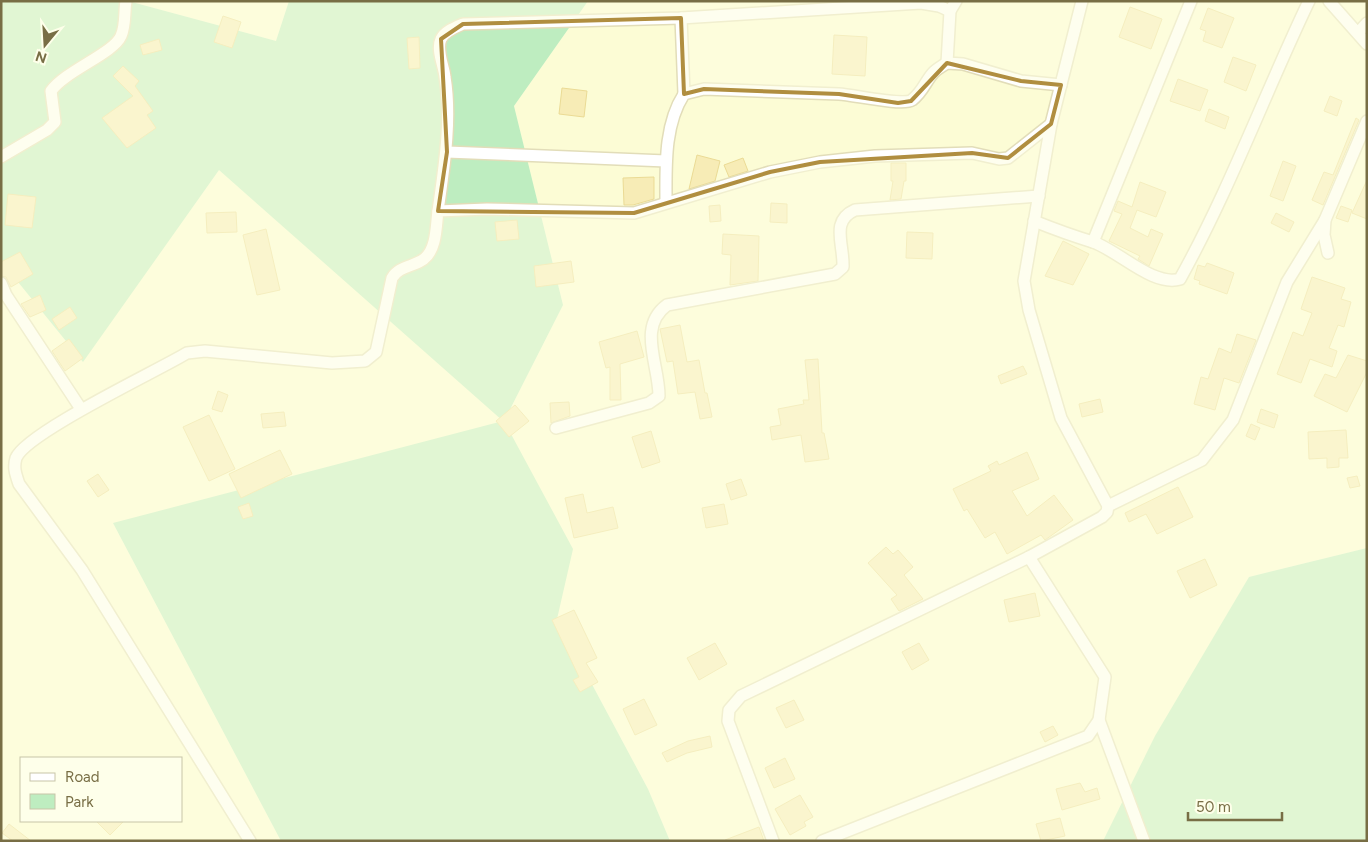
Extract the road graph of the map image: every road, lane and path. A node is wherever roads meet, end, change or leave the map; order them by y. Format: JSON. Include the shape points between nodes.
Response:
{"nodes":[{"id":1,"x":126,"y":1,"type":"edge"},
{"id":2,"x":1082,"y":1,"type":"edge"},
{"id":3,"x":1191,"y":1,"type":"edge"},
{"id":4,"x":1309,"y":1,"type":"edge"},
{"id":5,"x":1329,"y":1,"type":"edge"},
{"id":6,"x":953,"y":6,"type":"edge"},
{"id":7,"x":681,"y":18,"type":"junction"},
{"id":8,"x":1367,"y":23,"type":"edge"},
{"id":9,"x":1358,"y":34,"type":"junction"},
{"id":10,"x":1367,"y":44,"type":"edge"},
{"id":11,"x":946,"y":63,"type":"junction"},
{"id":12,"x":1061,"y":85,"type":"junction"},
{"id":13,"x":684,"y":94,"type":"junction"},
{"id":14,"x":1367,"y":121,"type":"edge"},
{"id":15,"x":1051,"y":124,"type":"junction"},
{"id":16,"x":446,"y":152,"type":"junction"},
{"id":17,"x":1,"y":157,"type":"edge"},
{"id":18,"x":666,"y":161,"type":"junction"},
{"id":19,"x":1039,"y":196,"type":"junction"},
{"id":20,"x":666,"y":202,"type":"junction"},
{"id":21,"x":438,"y":211,"type":"junction"},
{"id":22,"x":1325,"y":220,"type":"junction"},
{"id":23,"x":1034,"y":221,"type":"junction"},
{"id":24,"x":1093,"y":242,"type":"junction"},
{"id":25,"x":1328,"y":254,"type":"dead end"},
{"id":26,"x":1,"y":283,"type":"edge"},
{"id":27,"x":81,"y":409,"type":"junction"},
{"id":28,"x":556,"y":428,"type":"dead end"},
{"id":29,"x":1108,"y":506,"type":"junction"},
{"id":30,"x":1030,"y":557,"type":"junction"},
{"id":31,"x":1099,"y":720,"type":"junction"},
{"id":32,"x":250,"y":841,"type":"edge"},
{"id":33,"x":773,"y":841,"type":"edge"},
{"id":34,"x":822,"y":841,"type":"edge"},
{"id":35,"x":1144,"y":841,"type":"edge"}],
"edges":[{"from":1,"to":17,"type":"street","via":[[121,38],[58,81],[50,91],[55,122]]},
{"from":2,"to":12,"type":"street"},
{"from":3,"to":24,"type":"street"},
{"from":4,"to":24,"type":"street","via":[[1205,233],[1180,278],[1172,281],[1159,278]]},
{"from":5,"to":9,"type":"street"},
{"from":6,"to":7,"type":"street","via":[[921,3]]},
{"from":6,"to":11,"type":"street"},
{"from":7,"to":13,"type":"street"},
{"from":7,"to":16,"type":"street","via":[[463,24],[447,32],[441,39],[440,50],[446,78]]},
{"from":8,"to":9,"type":"street"},
{"from":9,"to":10,"type":"street"},
{"from":11,"to":12,"type":"street","via":[[963,64],[1021,81]]},
{"from":11,"to":13,"type":"street","via":[[933,73],[911,101],[898,103],[848,94],[704,88]]},
{"from":12,"to":15,"type":"street"},
{"from":13,"to":18,"type":"street","via":[[675,108]]},
{"from":14,"to":22,"type":"street"},
{"from":15,"to":19,"type":"street"},
{"from":15,"to":20,"type":"street","via":[[1008,158],[972,153],[875,156],[820,162],[770,172]]},
{"from":16,"to":18,"type":"street"},
{"from":16,"to":21,"type":"street"},
{"from":18,"to":20,"type":"street"},
{"from":19,"to":23,"type":"street"},
{"from":19,"to":28,"type":"street","via":[[855,210],[846,214],[840,220],[843,267],[835,274],[667,305],[656,313],[650,336],[659,396],[649,403]]},
{"from":20,"to":21,"type":"street","via":[[618,215],[487,209]]},
{"from":21,"to":27,"type":"street","via":[[432,248],[425,258],[396,272],[392,278],[376,352],[365,361],[332,363],[206,351],[187,354]]},
{"from":22,"to":25,"type":"street"},
{"from":22,"to":29,"type":"street","via":[[1287,282],[1233,420],[1202,460]]},
{"from":23,"to":24,"type":"street"},
{"from":23,"to":29,"type":"street","via":[[1024,281],[1029,310],[1061,418]]},
{"from":26,"to":27,"type":"street"},
{"from":27,"to":32,"type":"street","via":[[26,447],[17,456],[14,470],[20,484],[82,570]]},
{"from":29,"to":30,"type":"street","via":[[1102,517]]},
{"from":30,"to":31,"type":"street","via":[[1105,677]]},
{"from":30,"to":33,"type":"street","via":[[741,696],[729,710],[728,721]]},
{"from":31,"to":34,"type":"street","via":[[1088,736],[1069,745]]},
{"from":31,"to":35,"type":"street"}]}
